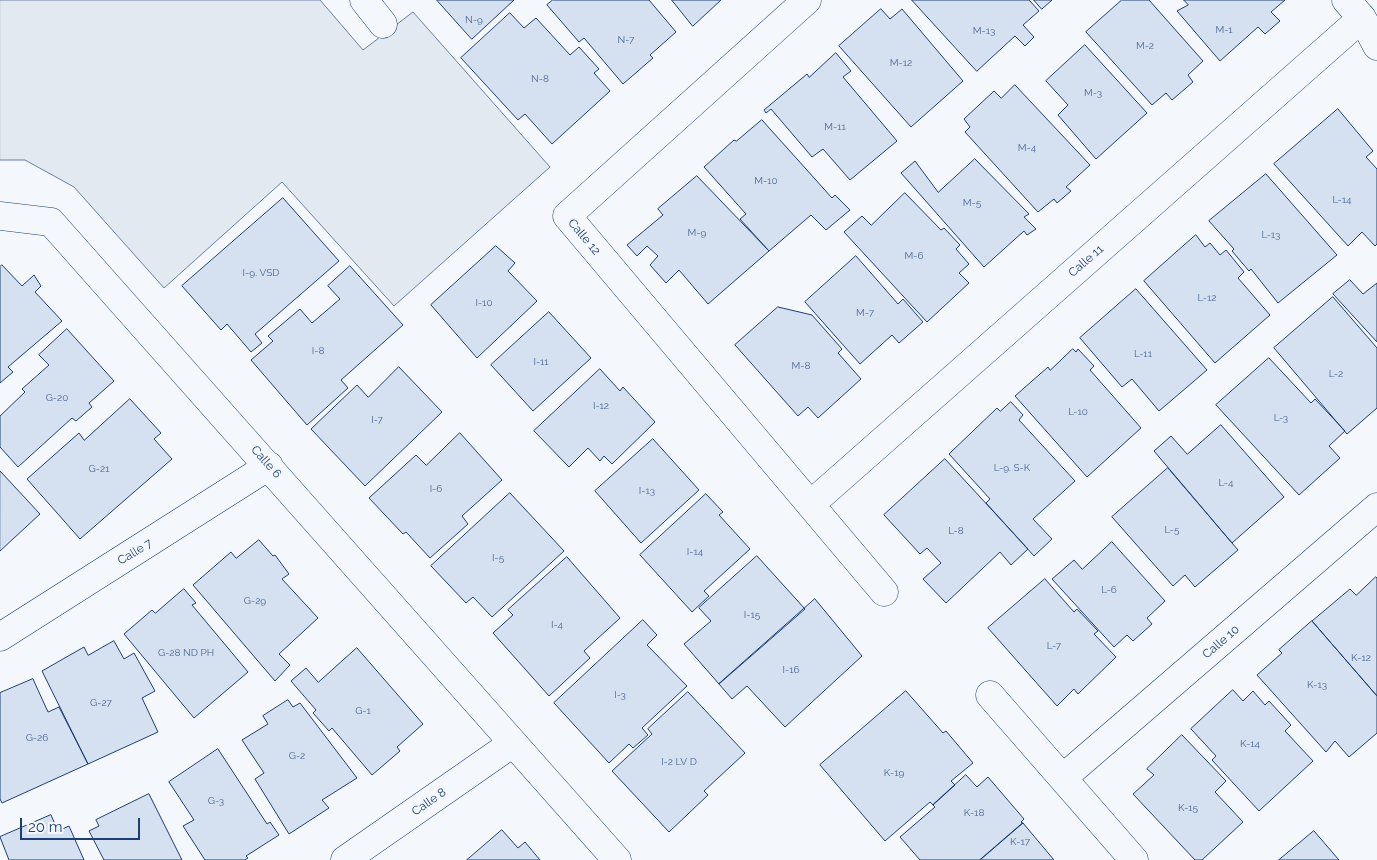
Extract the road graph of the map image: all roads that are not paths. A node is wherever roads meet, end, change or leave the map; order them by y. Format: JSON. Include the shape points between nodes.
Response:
{"nodes":[{"id":1,"x":364,"y":0,"type":"edge"},
{"id":2,"x":807,"y":0,"type":"edge"},
{"id":3,"x":1354,"y":9,"type":"edge"},
{"id":4,"x":383,"y":24,"type":"dead end"},
{"id":5,"x":1377,"y":46,"type":"edge"},
{"id":6,"x":0,"y":216,"type":"edge"},
{"id":7,"x":270,"y":466,"type":"junction"},
{"id":8,"x":811,"y":504,"type":"junction"},
{"id":9,"x":1377,"y":507,"type":"edge"},
{"id":10,"x":884,"y":592,"type":"dead end"},
{"id":11,"x":0,"y":638,"type":"edge"},
{"id":12,"x":990,"y":695,"type":"dead end"},
{"id":13,"x":513,"y":743,"type":"junction"},
{"id":14,"x":1064,"y":778,"type":"junction"},
{"id":15,"x":345,"y":860,"type":"edge"},
{"id":16,"x":617,"y":860,"type":"edge"},
{"id":17,"x":1134,"y":860,"type":"edge"}],
"edges":[{"from":1,"to":4,"type":"street"},
{"from":2,"to":8,"type":"street","name":"Calle 12","via":[[567,216]]},
{"from":3,"to":5,"type":"street"},
{"from":3,"to":8,"type":"street","name":"Calle 11"},
{"from":6,"to":7,"type":"street","name":"Calle 6","via":[[51,222]]},
{"from":7,"to":11,"type":"street","name":"Calle 7"},
{"from":7,"to":13,"type":"street","name":"Calle 6"},
{"from":8,"to":10,"type":"street"},
{"from":9,"to":14,"type":"street","name":"Calle 10"},
{"from":12,"to":14,"type":"street"},
{"from":13,"to":15,"type":"street","name":"Calle 8"},
{"from":13,"to":16,"type":"street","name":"Calle 6"},
{"from":14,"to":17,"type":"street"}]}
